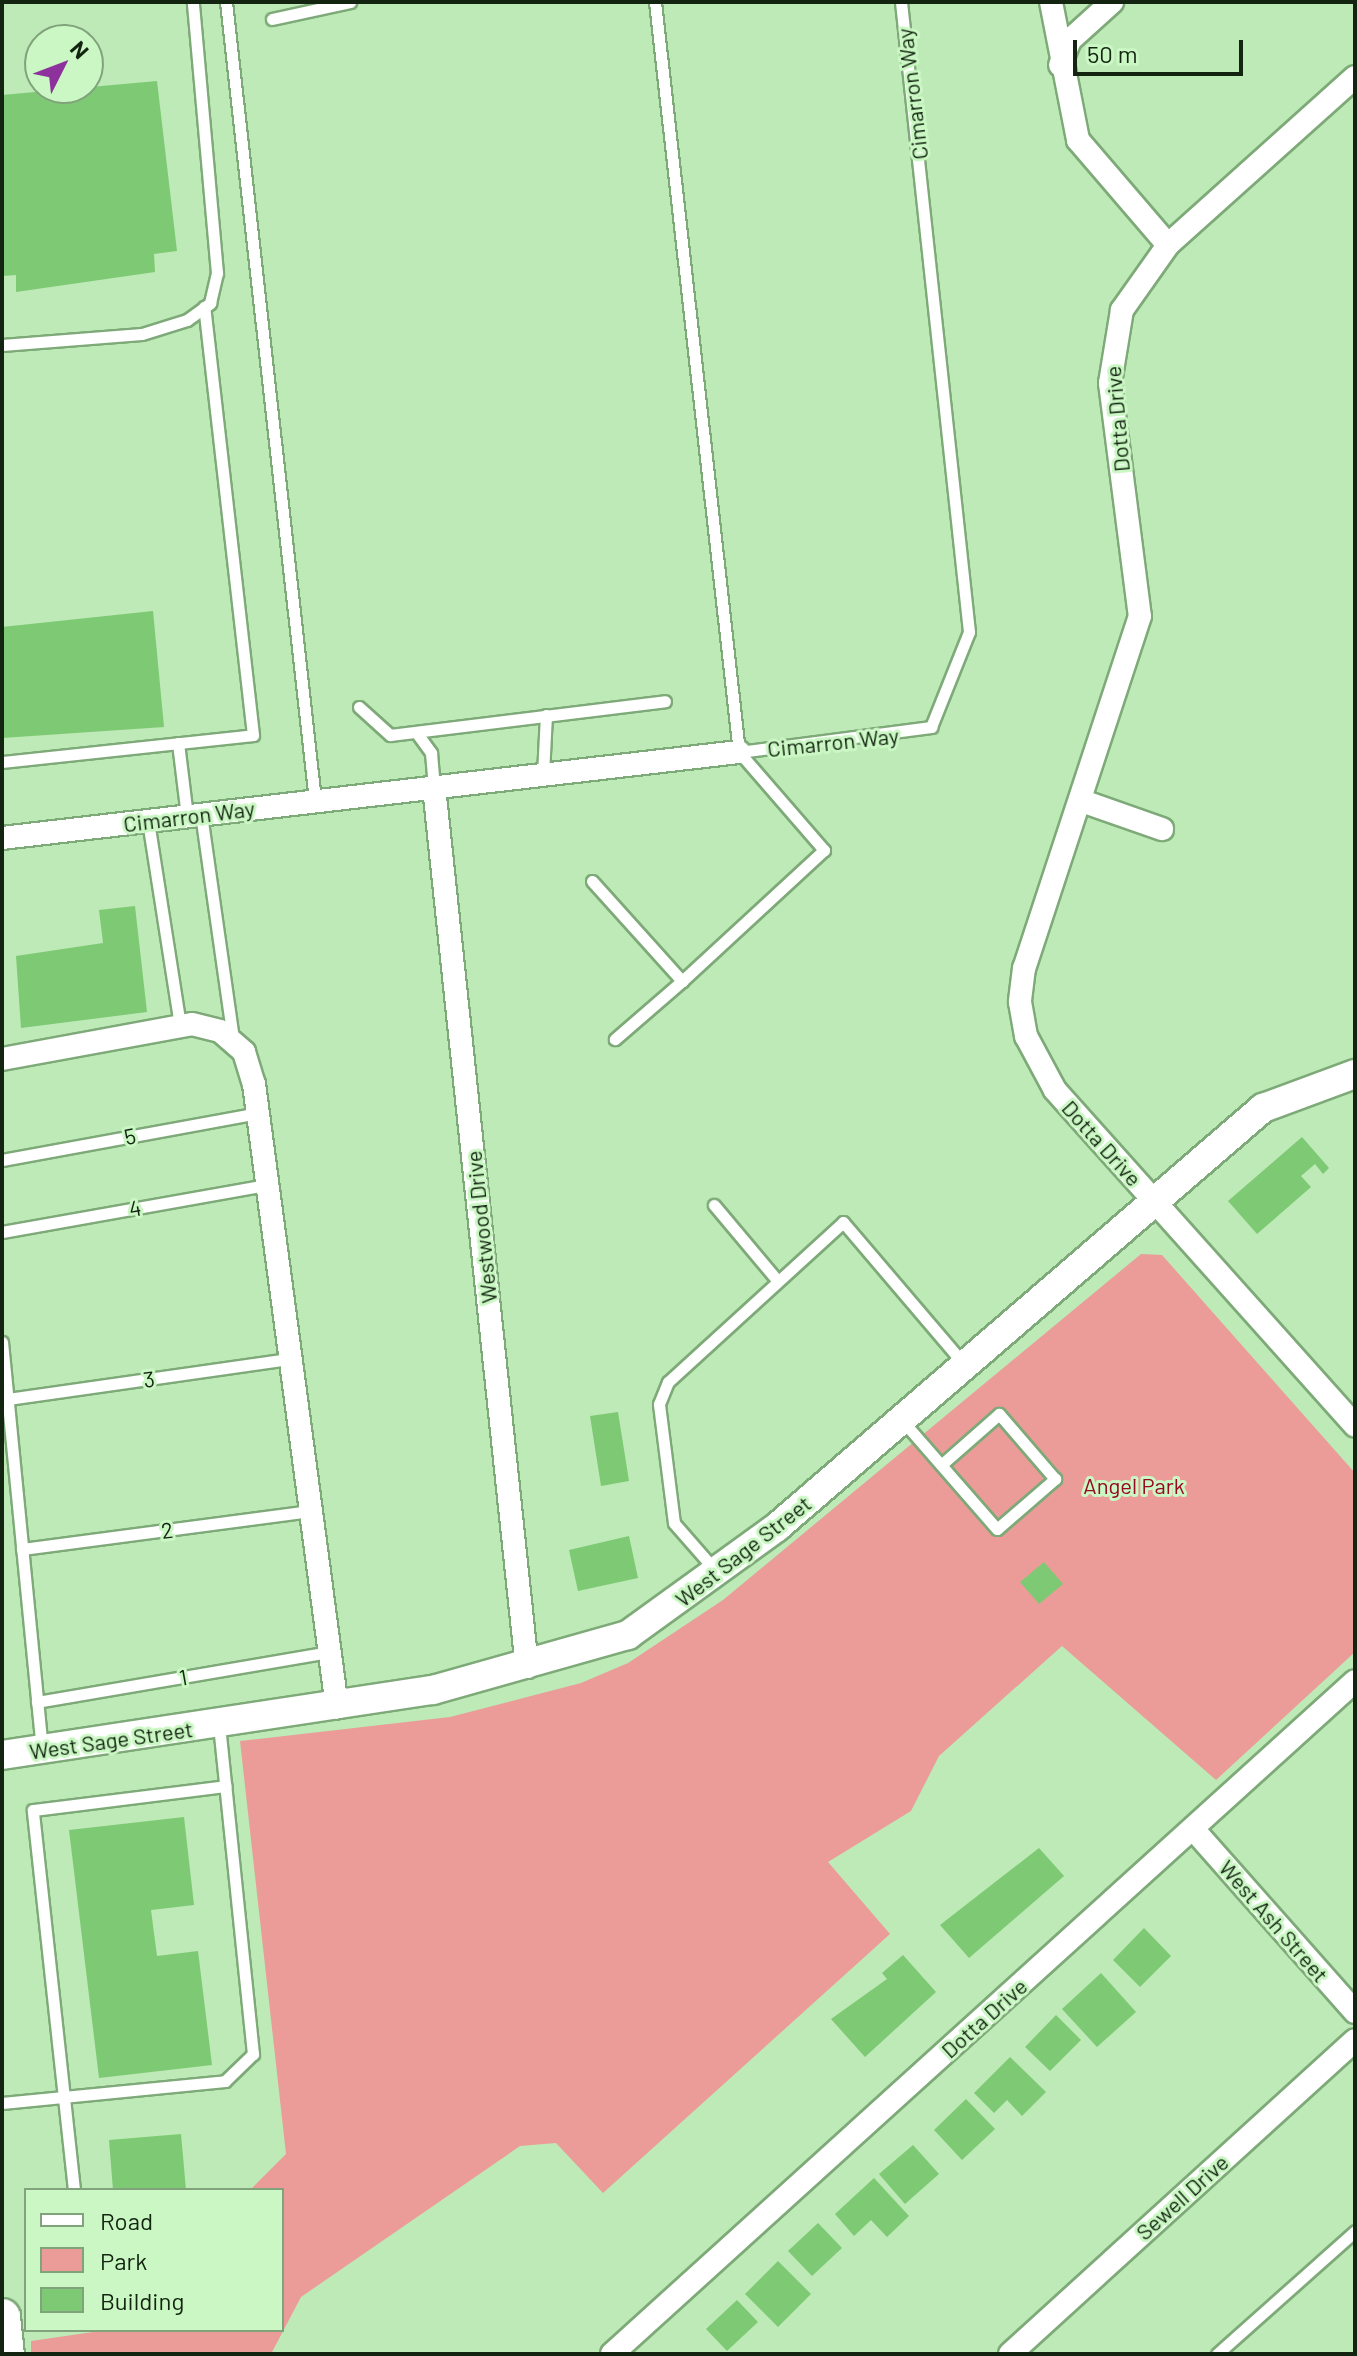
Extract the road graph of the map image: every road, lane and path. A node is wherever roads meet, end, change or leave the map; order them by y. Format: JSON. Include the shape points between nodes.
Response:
{"nodes":[{"id":1,"x":193,"y":2,"type":"edge"},
{"id":2,"x":226,"y":2,"type":"edge"},
{"id":3,"x":655,"y":2,"type":"edge"},
{"id":4,"x":901,"y":2,"type":"edge"},
{"id":5,"x":1051,"y":2,"type":"edge"},
{"id":6,"x":1112,"y":2,"type":"edge"},
{"id":7,"x":343,"y":3,"type":"edge"},
{"id":8,"x":272,"y":19,"type":"dead end"},
{"id":9,"x":1060,"y":65,"type":"junction"},
{"id":10,"x":1355,"y":77,"type":"edge"},
{"id":11,"x":1168,"y":245,"type":"junction"},
{"id":12,"x":204,"y":307,"type":"junction"},
{"id":13,"x":2,"y":345,"type":"edge"},
{"id":14,"x":665,"y":701,"type":"dead end"},
{"id":15,"x":359,"y":707,"type":"dead end"},
{"id":16,"x":546,"y":715,"type":"junction"},
{"id":17,"x":416,"y":732,"type":"junction"},
{"id":18,"x":178,"y":743,"type":"junction"},
{"id":19,"x":739,"y":752,"type":"junction"},
{"id":20,"x":2,"y":762,"type":"edge"},
{"id":21,"x":543,"y":774,"type":"junction"},
{"id":22,"x":434,"y":787,"type":"junction"},
{"id":23,"x":315,"y":801,"type":"junction"},
{"id":24,"x":1082,"y":801,"type":"junction"},
{"id":25,"x":194,"y":815,"type":"junction"},
{"id":26,"x":148,"y":821,"type":"junction"},
{"id":27,"x":1162,"y":829,"type":"dead end"},
{"id":28,"x":2,"y":838,"type":"edge"},
{"id":29,"x":592,"y":881,"type":"dead end"},
{"id":30,"x":682,"y":981,"type":"junction"},
{"id":31,"x":180,"y":1026,"type":"junction"},
{"id":32,"x":615,"y":1039,"type":"dead end"},
{"id":33,"x":233,"y":1040,"type":"junction"},
{"id":34,"x":2,"y":1059,"type":"edge"},
{"id":35,"x":1355,"y":1074,"type":"edge"},
{"id":36,"x":258,"y":1113,"type":"junction"},
{"id":37,"x":2,"y":1160,"type":"edge"},
{"id":38,"x":267,"y":1185,"type":"junction"},
{"id":39,"x":1153,"y":1201,"type":"junction"},
{"id":40,"x":714,"y":1205,"type":"dead end"},
{"id":41,"x":2,"y":1232,"type":"edge"},
{"id":42,"x":776,"y":1279,"type":"junction"},
{"id":43,"x":2,"y":1342,"type":"edge"},
{"id":44,"x":290,"y":1359,"type":"junction"},
{"id":45,"x":964,"y":1364,"type":"junction"},
{"id":46,"x":8,"y":1399,"type":"junction"},
{"id":47,"x":901,"y":1419,"type":"junction"},
{"id":48,"x":1355,"y":1425,"type":"edge"},
{"id":49,"x":941,"y":1465,"type":"junction"},
{"id":50,"x":311,"y":1511,"type":"junction"},
{"id":51,"x":22,"y":1549,"type":"junction"},
{"id":52,"x":718,"y":1573,"type":"junction"},
{"id":53,"x":329,"y":1652,"type":"junction"},
{"id":54,"x":527,"y":1667,"type":"junction"},
{"id":55,"x":1355,"y":1681,"type":"edge"},
{"id":56,"x":37,"y":1702,"type":"junction"},
{"id":57,"x":337,"y":1707,"type":"junction"},
{"id":58,"x":219,"y":1724,"type":"junction"},
{"id":59,"x":42,"y":1750,"type":"junction"},
{"id":60,"x":2,"y":1755,"type":"edge"},
{"id":61,"x":226,"y":1786,"type":"junction"},
{"id":62,"x":1194,"y":1830,"type":"junction"},
{"id":63,"x":1355,"y":2012,"type":"edge"},
{"id":64,"x":1355,"y":2040,"type":"edge"},
{"id":65,"x":68,"y":2096,"type":"junction"},
{"id":66,"x":2,"y":2103,"type":"edge"},
{"id":67,"x":74,"y":2188,"type":"edge"},
{"id":68,"x":1355,"y":2231,"type":"edge"},
{"id":69,"x":2,"y":2317,"type":"edge"},
{"id":70,"x":6,"y":2354,"type":"edge"},
{"id":71,"x":612,"y":2354,"type":"edge"},
{"id":72,"x":1010,"y":2354,"type":"edge"},
{"id":73,"x":1217,"y":2354,"type":"edge"}],
"edges":[{"from":1,"to":12,"type":"lane","via":[[217,273]]},
{"from":2,"to":23,"type":"lane"},
{"from":3,"to":19,"type":"lane"},
{"from":4,"to":19,"type":"lane","name":"Cimarron Way","via":[[969,632],[931,727]]},
{"from":5,"to":9,"type":"street"},
{"from":6,"to":9,"type":"street","via":[[1070,40]]},
{"from":7,"to":8,"type":"lane"},
{"from":9,"to":11,"type":"street","via":[[1078,140]]},
{"from":10,"to":11,"type":"street","name":"Dotta Drive"},
{"from":11,"to":24,"type":"street","name":"Dotta Drive","via":[[1122,310],[1112,346],[1110,383],[1140,616]]},
{"from":12,"to":13,"type":"lane","via":[[142,334]]},
{"from":12,"to":18,"type":"lane","via":[[253,735]]},
{"from":14,"to":16,"type":"lane"},
{"from":15,"to":17,"type":"lane","via":[[390,735]]},
{"from":16,"to":17,"type":"lane"},
{"from":16,"to":21,"type":"lane"},
{"from":17,"to":22,"type":"lane","via":[[431,753]]},
{"from":18,"to":20,"type":"lane"},
{"from":18,"to":25,"type":"lane"},
{"from":19,"to":21,"type":"street","name":"Cimarron Way"},
{"from":19,"to":30,"type":"lane","via":[[824,850]]},
{"from":21,"to":22,"type":"street","name":"Cimarron Way"},
{"from":22,"to":23,"type":"street","name":"Cimarron Way"},
{"from":22,"to":54,"type":"street","name":"Westwood Drive"},
{"from":23,"to":25,"type":"street","name":"Cimarron Way"},
{"from":24,"to":27,"type":"street"},
{"from":24,"to":39,"type":"street","name":"Dotta Drive","via":[[1024,968],[1026,1036],[1055,1090]]},
{"from":25,"to":26,"type":"street","name":"Cimarron Way"},
{"from":25,"to":33,"type":"lane"},
{"from":26,"to":28,"type":"street","name":"Cimarron Way"},
{"from":26,"to":31,"type":"lane"},
{"from":29,"to":30,"type":"lane"},
{"from":30,"to":32,"type":"lane"},
{"from":31,"to":33,"type":"street","via":[[192,1024]]},
{"from":31,"to":34,"type":"street"},
{"from":33,"to":36,"type":"street","via":[[244,1052]]},
{"from":35,"to":39,"type":"street","name":"West Sage Street","via":[[1263,1108]]},
{"from":36,"to":37,"type":"lane","name":"5"},
{"from":36,"to":38,"type":"street"},
{"from":38,"to":41,"type":"lane","name":"4"},
{"from":38,"to":44,"type":"street"},
{"from":39,"to":45,"type":"street","name":"West Sage Street"},
{"from":39,"to":48,"type":"street","name":"Dotta Drive"},
{"from":40,"to":42,"type":"lane"},
{"from":42,"to":45,"type":"lane","via":[[843,1222]]},
{"from":42,"to":52,"type":"lane","via":[[668,1382],[659,1404],[674,1523]]},
{"from":43,"to":46,"type":"lane"},
{"from":44,"to":46,"type":"lane","name":"3"},
{"from":44,"to":50,"type":"street"},
{"from":45,"to":47,"type":"street","name":"West Sage Street"},
{"from":46,"to":51,"type":"lane"},
{"from":47,"to":49,"type":"lane"},
{"from":47,"to":52,"type":"street","name":"West Sage Street"},
{"from":49,"to":49,"type":"lane","via":[[997,1529],[1055,1479],[999,1414]]},
{"from":50,"to":51,"type":"lane","name":"2"},
{"from":50,"to":53,"type":"street"},
{"from":51,"to":56,"type":"lane"},
{"from":52,"to":54,"type":"street","name":"West Sage Street","via":[[628,1635]]},
{"from":53,"to":56,"type":"lane","name":"1"},
{"from":53,"to":57,"type":"street"},
{"from":54,"to":57,"type":"street","name":"West Sage Street"},
{"from":55,"to":62,"type":"street","name":"Dotta Drive"},
{"from":56,"to":59,"type":"lane"},
{"from":57,"to":58,"type":"street","name":"West Sage Street"},
{"from":58,"to":59,"type":"street","name":"West Sage Street"},
{"from":58,"to":61,"type":"lane"},
{"from":59,"to":60,"type":"street","name":"West Sage Street"},
{"from":61,"to":65,"type":"lane","via":[[253,2054],[225,2081]]},
{"from":61,"to":65,"type":"lane","via":[[33,1810]]},
{"from":62,"to":63,"type":"street","name":"West Ash Street"},
{"from":62,"to":71,"type":"street","name":"Dotta Drive"},
{"from":64,"to":72,"type":"street","name":"Sewell Drive"},
{"from":65,"to":66,"type":"lane"},
{"from":65,"to":67,"type":"lane"},
{"from":68,"to":73,"type":"lane"},
{"from":69,"to":70,"type":"main road"}]}
